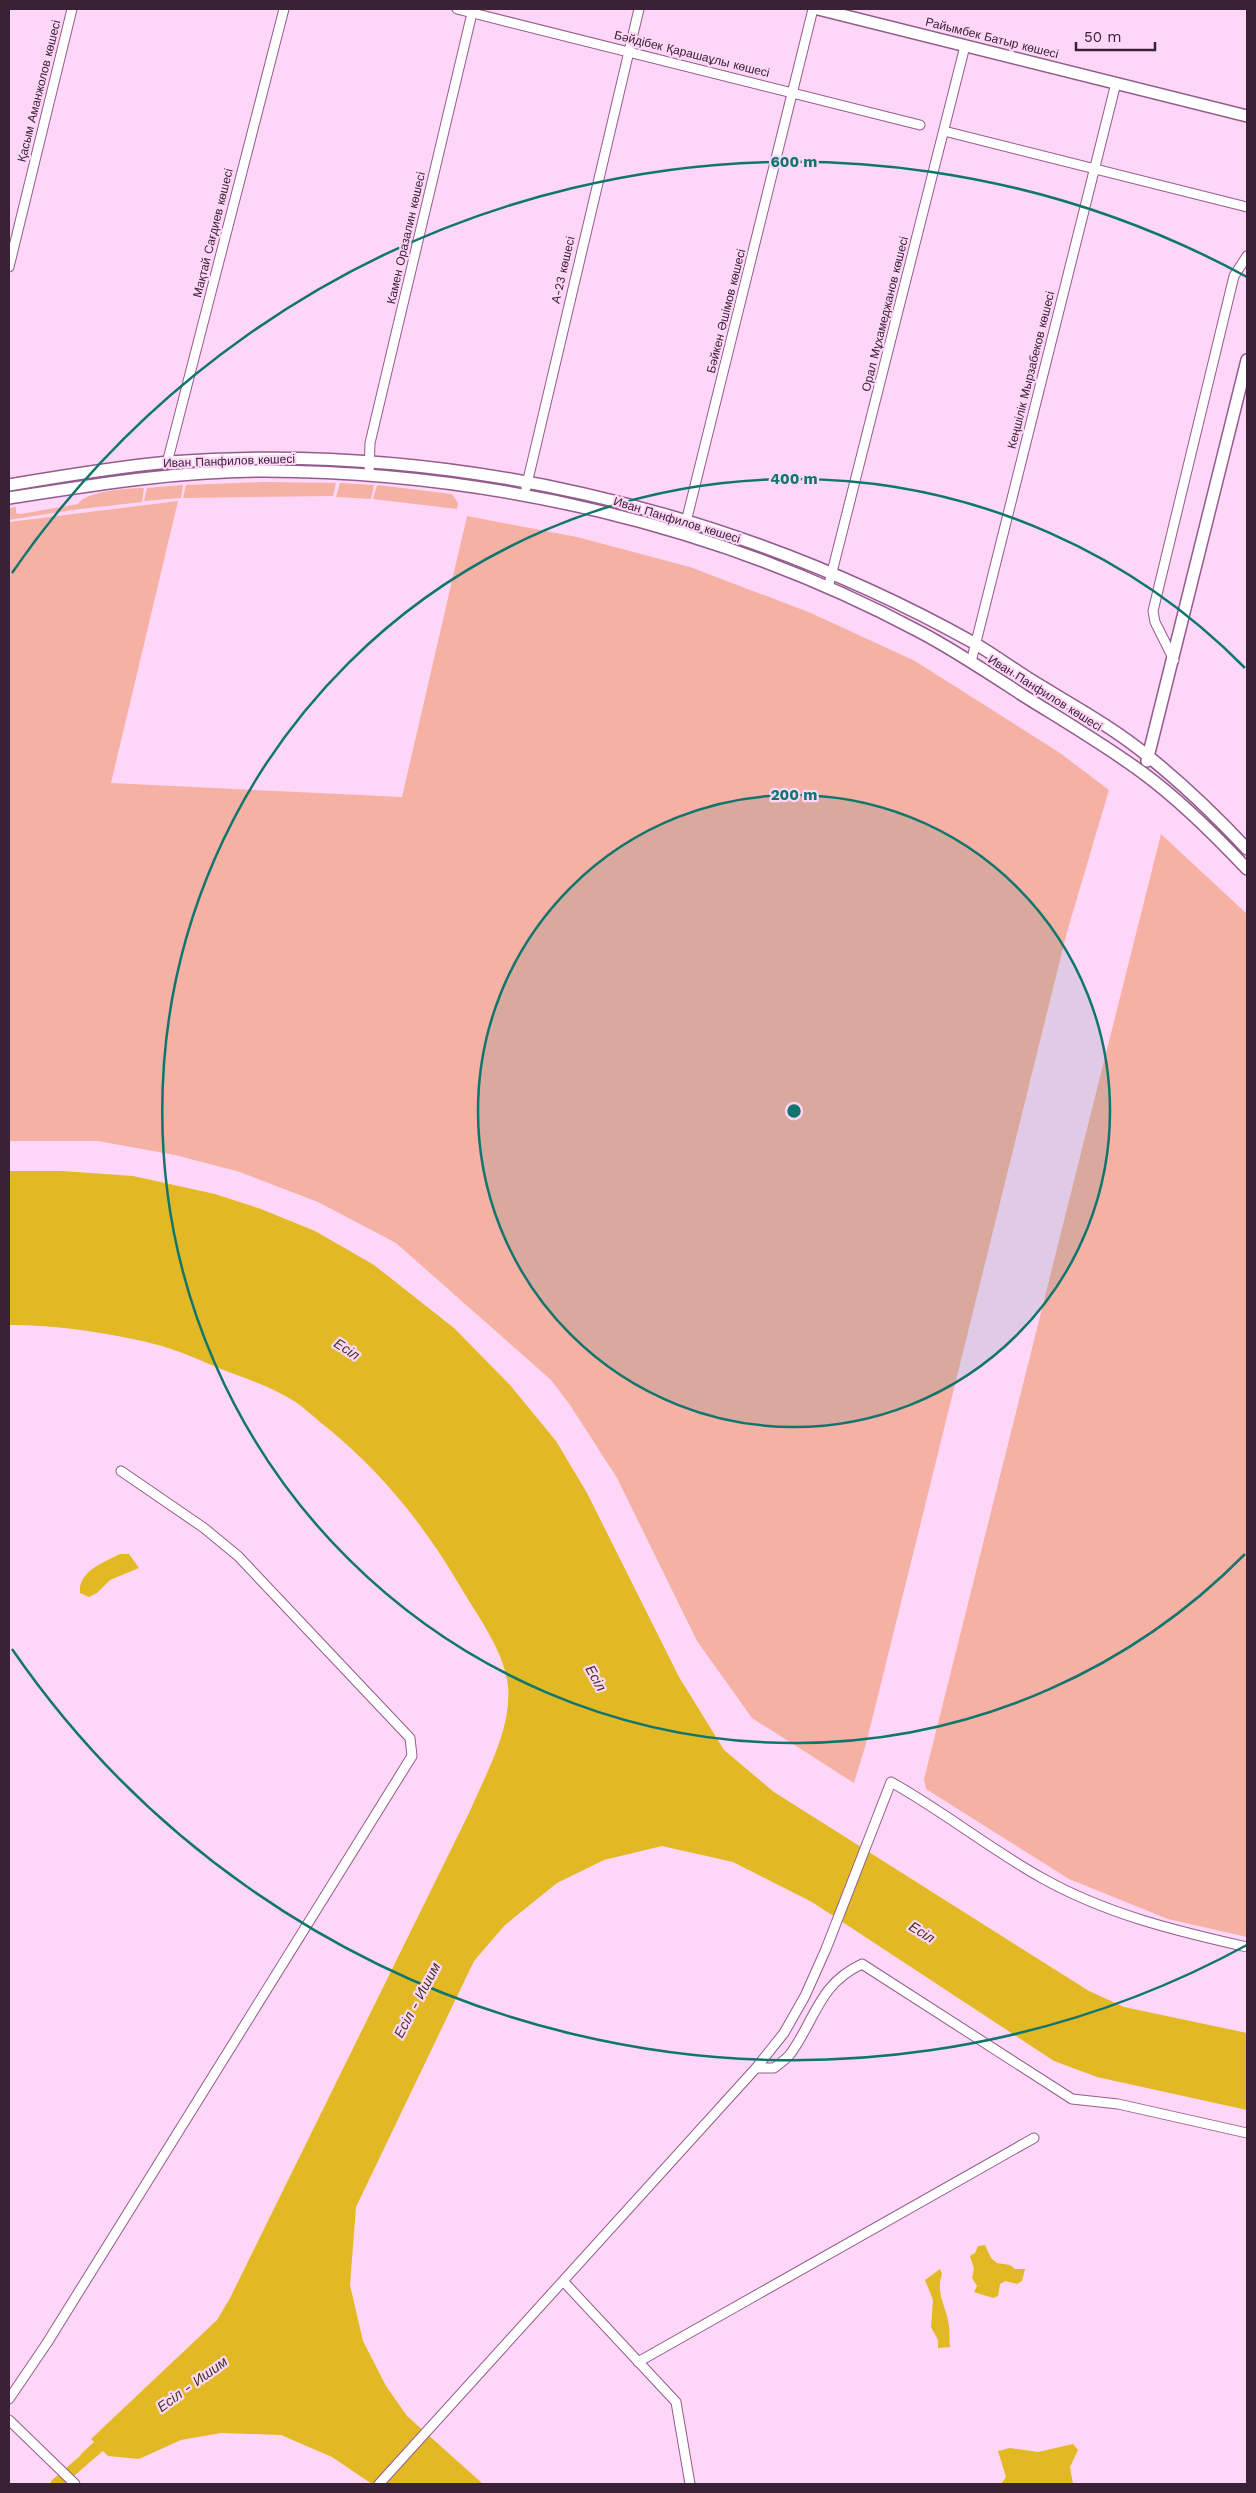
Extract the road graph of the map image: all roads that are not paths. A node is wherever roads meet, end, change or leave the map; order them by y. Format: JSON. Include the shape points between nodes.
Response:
{"nodes":[{"id":1,"x":72,"y":9,"type":"edge"},
{"id":2,"x":284,"y":9,"type":"edge"},
{"id":3,"x":457,"y":9,"type":"edge"},
{"id":4,"x":638,"y":9,"type":"edge"},
{"id":5,"x":813,"y":9,"type":"edge"},
{"id":6,"x":818,"y":9,"type":"edge"},
{"id":7,"x":473,"y":11,"type":"edge"},
{"id":8,"x":965,"y":46,"type":"junction"},
{"id":9,"x":628,"y":50,"type":"junction"},
{"id":10,"x":1116,"y":83,"type":"junction"},
{"id":11,"x":793,"y":93,"type":"junction"},
{"id":12,"x":1247,"y":116,"type":"edge"},
{"id":13,"x":920,"y":125,"type":"dead end"},
{"id":14,"x":944,"y":131,"type":"junction"},
{"id":15,"x":1095,"y":168,"type":"junction"},
{"id":16,"x":1247,"y":207,"type":"edge"},
{"id":17,"x":1247,"y":256,"type":"edge"},
{"id":18,"x":9,"y":267,"type":"edge"},
{"id":19,"x":1247,"y":360,"type":"edge"},
{"id":20,"x":167,"y":462,"type":"junction"},
{"id":21,"x":368,"y":462,"type":"junction"},
{"id":22,"x":369,"y":474,"type":"junction"},
{"id":23,"x":526,"y":482,"type":"junction"},
{"id":24,"x":9,"y":485,"type":"edge"},
{"id":25,"x":524,"y":495,"type":"junction"},
{"id":26,"x":9,"y":498,"type":"edge"},
{"id":27,"x":686,"y":522,"type":"junction"},
{"id":28,"x":683,"y":534,"type":"junction"},
{"id":29,"x":832,"y":574,"type":"junction"},
{"id":30,"x":828,"y":588,"type":"junction"},
{"id":31,"x":975,"y":644,"type":"junction"},
{"id":32,"x":1174,"y":660,"type":"junction"},
{"id":33,"x":971,"y":662,"type":"junction"},
{"id":34,"x":1148,"y":756,"type":"junction"},
{"id":35,"x":1144,"y":773,"type":"junction"},
{"id":36,"x":1247,"y":849,"type":"edge"},
{"id":37,"x":1247,"y":869,"type":"edge"},
{"id":38,"x":121,"y":1471,"type":"dead end"},
{"id":39,"x":1247,"y":1947,"type":"edge"},
{"id":40,"x":756,"y":2068,"type":"junction"},
{"id":41,"x":1247,"y":2133,"type":"edge"},
{"id":42,"x":1034,"y":2138,"type":"dead end"},
{"id":43,"x":563,"y":2281,"type":"junction"},
{"id":44,"x":638,"y":2362,"type":"junction"},
{"id":45,"x":9,"y":2399,"type":"edge"},
{"id":46,"x":9,"y":2420,"type":"edge"},
{"id":47,"x":75,"y":2484,"type":"edge"},
{"id":48,"x":379,"y":2484,"type":"edge"},
{"id":49,"x":690,"y":2484,"type":"edge"}],
"edges":[{"from":1,"to":18,"type":"street","name":"Қасым Аманжолов көшесі"},
{"from":2,"to":20,"type":"street","name":"Мақтай Сағдиев көшесі"},
{"from":3,"to":7,"type":"street","name":"Бәйдібек Қарашаұлы көшесі"},
{"from":4,"to":9,"type":"street","name":"А-23 көшесі"},
{"from":5,"to":11,"type":"street","name":"Бәйкен Әшімов көшесі"},
{"from":6,"to":8,"type":"street","name":"Райымбек Батыр көшесі"},
{"from":7,"to":9,"type":"street","name":"Бәйдібек Қарашаұлы көшесі"},
{"from":7,"to":21,"type":"street","name":"Камен Оразалин көшесі"},
{"from":8,"to":10,"type":"street","name":"Райымбек Батыр көшесі"},
{"from":8,"to":14,"type":"street","name":"Орал Мұхамеджанов көшесі"},
{"from":9,"to":11,"type":"street","name":"Бәйдібек Қарашаұлы көшесі"},
{"from":9,"to":23,"type":"street","name":"А-23 көшесі"},
{"from":10,"to":12,"type":"street","name":"Райымбек Батыр көшесі"},
{"from":10,"to":15,"type":"street","name":"Кеңшілік Мырзабеков көшесі"},
{"from":11,"to":13,"type":"street","name":"Бәйдібек Қарашаұлы көшесі"},
{"from":11,"to":27,"type":"street","name":"Бәйкен Әшімов көшесі"},
{"from":14,"to":15,"type":"street"},
{"from":14,"to":29,"type":"street","name":"Орал Мұхамеджанов көшесі"},
{"from":15,"to":16,"type":"street"},
{"from":15,"to":31,"type":"street","name":"Кеңшілік Мырзабеков көшесі"},
{"from":17,"to":32,"type":"street","via":[[1234,276],[1153,611]]},
{"from":19,"to":32,"type":"street"},
{"from":20,"to":21,"type":"street","name":"Иван Панфилов көшесі","via":[[290,459]]},
{"from":20,"to":24,"type":"street","name":"Иван Панфилов көшесі"},
{"from":21,"to":22,"type":"street","name":"Камен Оразалин көшесі"},
{"from":21,"to":23,"type":"street","name":"Иван Панфилов көшесі","via":[[472,472]]},
{"from":22,"to":25,"type":"street","name":"Иван Панфилов көшесі"},
{"from":22,"to":26,"type":"street","name":"Иван Панфилов көшесі","via":[[261,471],[164,477]]},
{"from":23,"to":25,"type":"street","name":"А-23 көшесі"},
{"from":23,"to":27,"type":"street","name":"Иван Панфилов көшесі"},
{"from":25,"to":28,"type":"street","name":"Иван Панфилов көшесі","via":[[622,516]]},
{"from":27,"to":28,"type":"street","name":"Бәйкен Әшімов көшесі"},
{"from":27,"to":29,"type":"street","name":"Иван Панфилов көшесі"},
{"from":28,"to":30,"type":"street","name":"Иван Панфилов көшесі"},
{"from":29,"to":30,"type":"street","name":"Орал Мұхамеджанов көшесі"},
{"from":29,"to":31,"type":"street","name":"Иван Панфилов көшесі"},
{"from":30,"to":33,"type":"street","name":"Иван Панфилов көшесі","via":[[920,632]]},
{"from":31,"to":33,"type":"street","name":"Кеңшілік Мырзабеков көшесі"},
{"from":31,"to":34,"type":"street","name":"Иван Панфилов көшесі"},
{"from":32,"to":34,"type":"street"},
{"from":33,"to":35,"type":"street","name":"Иван Панфилов көшесі"},
{"from":34,"to":35,"type":"street"},
{"from":34,"to":36,"type":"street","name":"Иван Панфилов көшесі"},
{"from":35,"to":37,"type":"street","name":"Иван Панфилов көшесі","via":[[1214,834]]},
{"from":38,"to":45,"type":"street","via":[[204,1528],[238,1556],[410,1738],[412,1756]]},
{"from":39,"to":40,"type":"street","via":[[1170,1930],[1101,1907],[1042,1878],[891,1782],[805,1996],[784,2033]]},
{"from":40,"to":41,"type":"street","via":[[774,2068],[790,2054],[827,1990],[845,1972],[862,1964],[1072,2099],[1118,2104]]},
{"from":40,"to":43,"type":"street"},
{"from":42,"to":44,"type":"street"},
{"from":43,"to":44,"type":"street"},
{"from":43,"to":48,"type":"street"},
{"from":44,"to":49,"type":"street","via":[[676,2402]]},
{"from":46,"to":47,"type":"street"}]}
